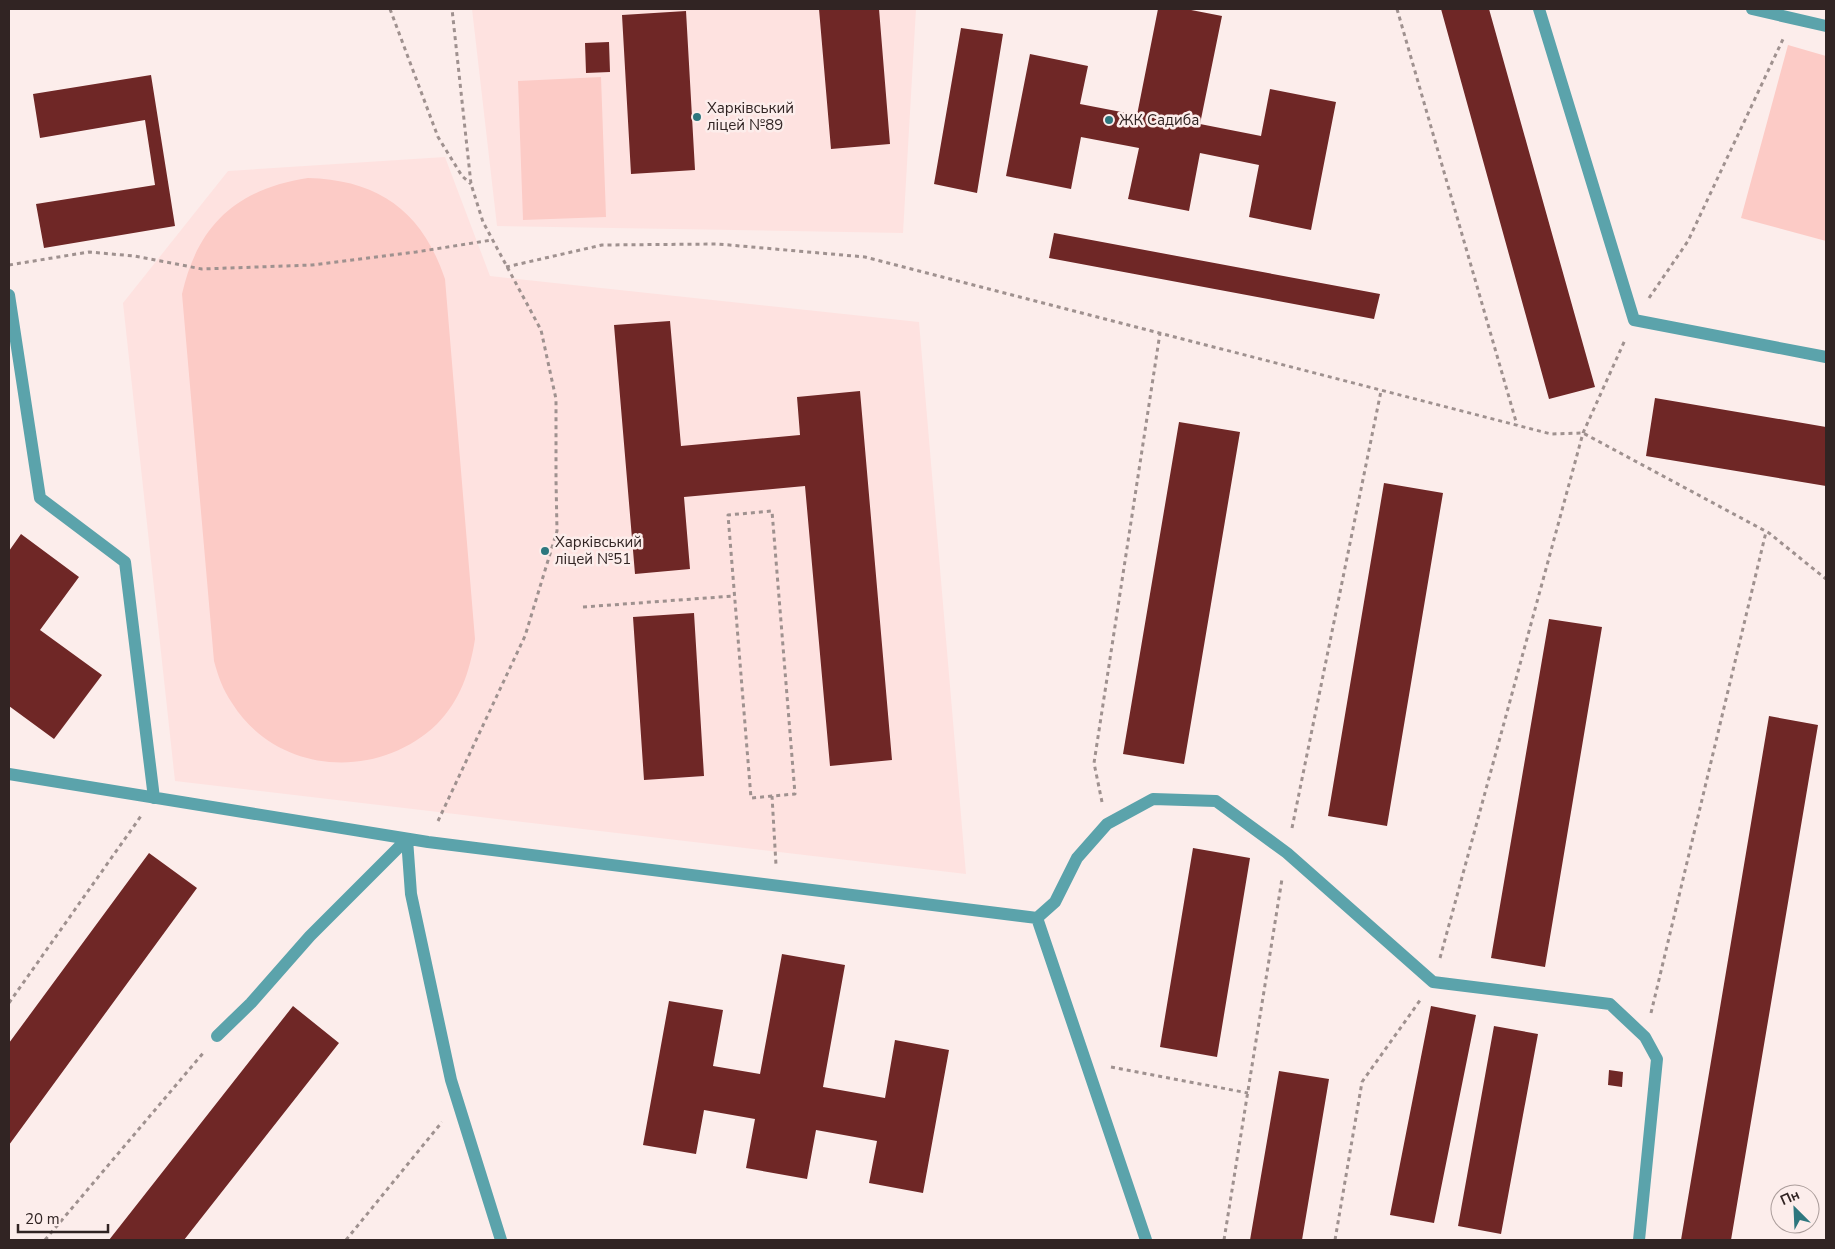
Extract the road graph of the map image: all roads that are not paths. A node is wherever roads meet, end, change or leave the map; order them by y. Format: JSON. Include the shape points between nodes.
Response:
{"nodes":[{"id":1,"x":1539,"y":9,"type":"edge"},
{"id":2,"x":1752,"y":9,"type":"edge"},
{"id":3,"x":1826,"y":26,"type":"edge"},
{"id":4,"x":9,"y":295,"type":"edge"},
{"id":5,"x":12,"y":332,"type":"edge"},
{"id":6,"x":1826,"y":357,"type":"edge"},
{"id":7,"x":9,"y":774,"type":"edge"},
{"id":8,"x":154,"y":798,"type":"junction"},
{"id":9,"x":407,"y":838,"type":"junction"},
{"id":10,"x":1037,"y":918,"type":"junction"},
{"id":11,"x":217,"y":1036,"type":"road end"},
{"id":12,"x":501,"y":1240,"type":"edge"},
{"id":13,"x":1146,"y":1240,"type":"edge"},
{"id":14,"x":1639,"y":1240,"type":"edge"}],
"edges":[{"from":1,"to":6,"type":"lane","via":[[1634,320]]},
{"from":2,"to":3,"type":"lane"},
{"from":4,"to":5,"type":"lane"},
{"from":5,"to":8,"type":"lane","via":[[40,498],[125,562]]},
{"from":7,"to":8,"type":"lane"},
{"from":8,"to":9,"type":"lane"},
{"from":9,"to":10,"type":"lane"},
{"from":9,"to":11,"type":"lane"},
{"from":9,"to":12,"type":"lane","via":[[411,894],[457,1104]]},
{"from":10,"to":13,"type":"lane"},
{"from":10,"to":14,"type":"lane","via":[[1055,902],[1077,858],[1107,824],[1153,800],[1216,801],[1286,853],[1433,982],[1610,1004],[1645,1037],[1657,1060]]}]}
